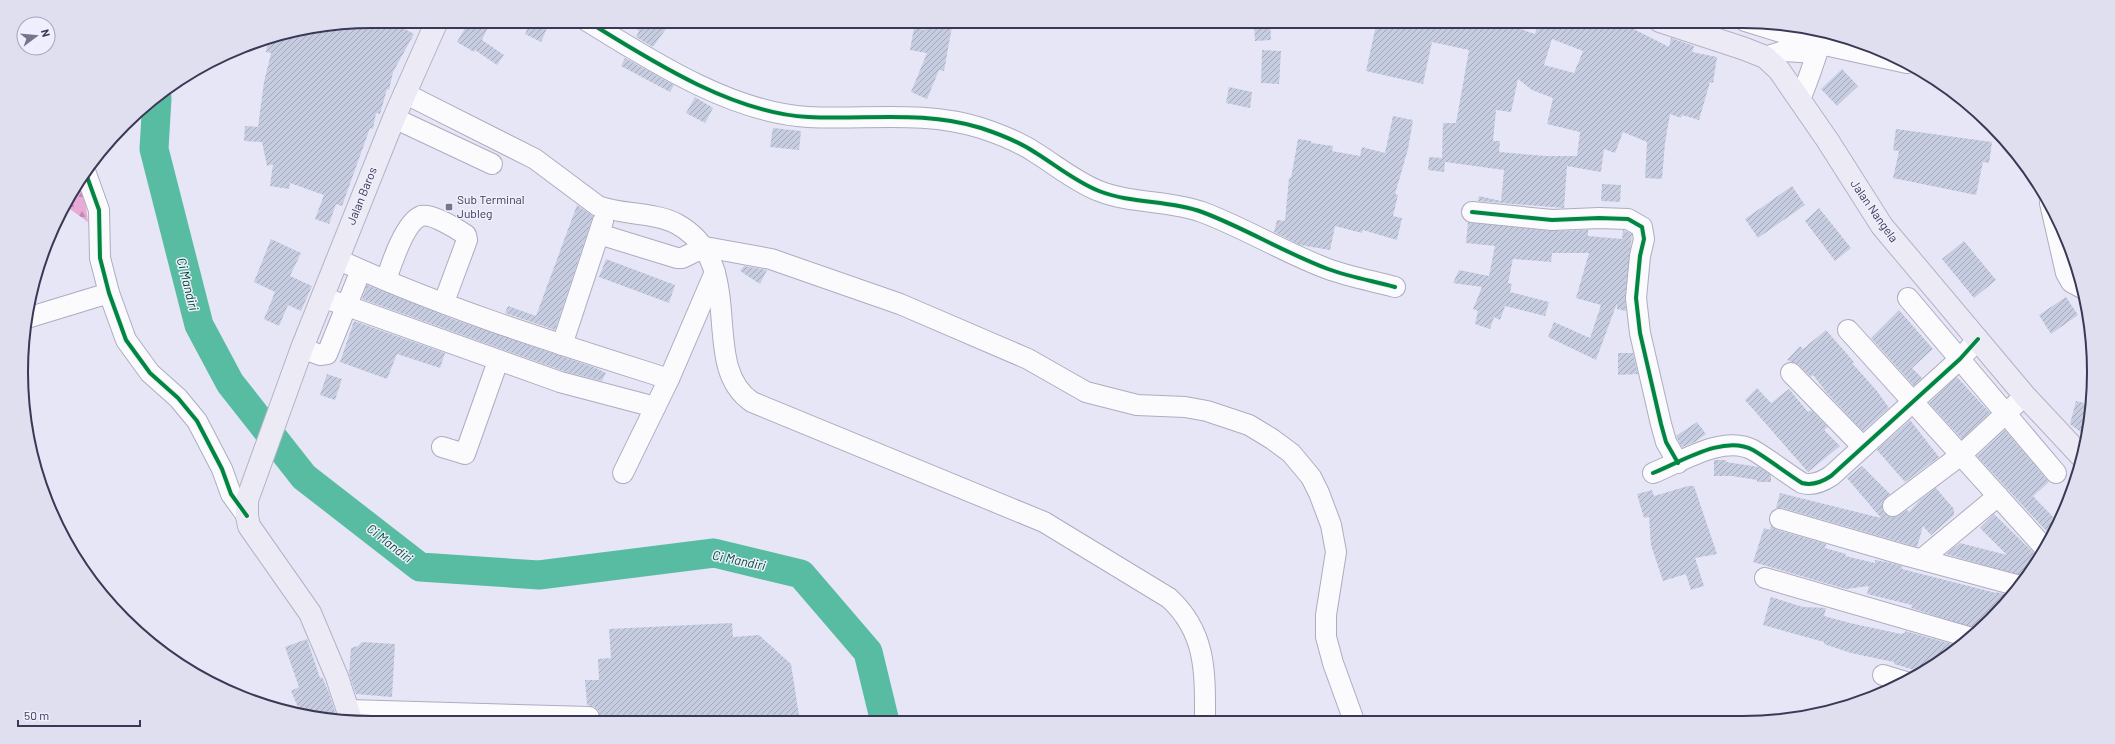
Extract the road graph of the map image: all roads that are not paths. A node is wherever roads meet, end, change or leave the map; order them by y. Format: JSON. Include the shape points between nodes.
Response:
{"nodes":[{"id":1,"x":434,"y":28,"type":"edge"},
{"id":2,"x":598,"y":28,"type":"edge"},
{"id":3,"x":1682,"y":28,"type":"edge"},
{"id":4,"x":1775,"y":30,"type":"edge"},
{"id":5,"x":1820,"y":43,"type":"edge"},
{"id":6,"x":1765,"y":57,"type":"junction"},
{"id":7,"x":1882,"y":57,"type":"edge"},
{"id":8,"x":404,"y":93,"type":"junction"},
{"id":9,"x":1800,"y":99,"type":"junction"},
{"id":10,"x":394,"y":118,"type":"junction"},
{"id":11,"x":492,"y":164,"type":"dead end"},
{"id":12,"x":88,"y":179,"type":"edge"},
{"id":13,"x":607,"y":209,"type":"junction"},
{"id":14,"x":1472,"y":212,"type":"dead end"},
{"id":15,"x":2056,"y":229,"type":"edge"},
{"id":16,"x":598,"y":234,"type":"junction"},
{"id":17,"x":705,"y":247,"type":"junction"},
{"id":18,"x":338,"y":259,"type":"junction"},
{"id":19,"x":362,"y":270,"type":"junction"},
{"id":20,"x":715,"y":272,"type":"junction"},
{"id":21,"x":386,"y":280,"type":"junction"},
{"id":22,"x":2075,"y":284,"type":"edge"},
{"id":23,"x":1395,"y":287,"type":"dead end"},
{"id":24,"x":109,"y":293,"type":"junction"},
{"id":25,"x":322,"y":297,"type":"junction"},
{"id":26,"x":1908,"y":298,"type":"dead end"},
{"id":27,"x":444,"y":302,"type":"junction"},
{"id":28,"x":346,"y":306,"type":"junction"},
{"id":29,"x":33,"y":316,"type":"edge"},
{"id":30,"x":1848,"y":330,"type":"dead end"},
{"id":31,"x":1978,"y":339,"type":"junction"},
{"id":32,"x":562,"y":345,"type":"junction"},
{"id":33,"x":302,"y":348,"type":"junction"},
{"id":34,"x":1960,"y":359,"type":"junction"},
{"id":35,"x":498,"y":360,"type":"junction"},
{"id":36,"x":1791,"y":373,"type":"dead end"},
{"id":37,"x":669,"y":379,"type":"junction"},
{"id":38,"x":2025,"y":396,"type":"junction"},
{"id":39,"x":1913,"y":402,"type":"junction"},
{"id":40,"x":655,"y":407,"type":"junction"},
{"id":41,"x":2006,"y":413,"type":"junction"},
{"id":42,"x":442,"y":447,"type":"dead end"},
{"id":43,"x":1863,"y":447,"type":"junction"},
{"id":44,"x":2077,"y":452,"type":"edge"},
{"id":45,"x":1961,"y":455,"type":"junction"},
{"id":46,"x":1678,"y":463,"type":"junction"},
{"id":47,"x":623,"y":473,"type":"dead end"},
{"id":48,"x":1653,"y":473,"type":"dead end"},
{"id":49,"x":2056,"y":473,"type":"dead end"},
{"id":50,"x":1998,"y":496,"type":"junction"},
{"id":51,"x":1893,"y":506,"type":"dead end"},
{"id":52,"x":247,"y":516,"type":"junction"},
{"id":53,"x":1780,"y":519,"type":"dead end"},
{"id":54,"x":2041,"y":544,"type":"edge"},
{"id":55,"x":1922,"y":559,"type":"junction"},
{"id":56,"x":1765,"y":578,"type":"dead end"},
{"id":57,"x":2013,"y":584,"type":"edge"},
{"id":58,"x":1964,"y":636,"type":"edge"},
{"id":59,"x":1883,"y":675,"type":"dead end"},
{"id":60,"x":1898,"y":679,"type":"edge"},
{"id":61,"x":350,"y":715,"type":"edge"},
{"id":62,"x":470,"y":716,"type":"edge"},
{"id":63,"x":1205,"y":716,"type":"edge"},
{"id":64,"x":1352,"y":716,"type":"edge"}],
"edges":[{"from":1,"to":8,"type":"main road","name":"Jalan Baros"},
{"from":2,"to":23,"type":"street","via":[[709,90],[746,103],[806,117],[924,118],[950,120],[981,128],[1034,151],[1098,191],[1199,211],[1330,270]]},
{"from":3,"to":6,"type":"main road","name":"Jalan Nangela"},
{"from":4,"to":5,"type":"street"},
{"from":5,"to":6,"type":"street"},
{"from":5,"to":7,"type":"street"},
{"from":5,"to":9,"type":"street","via":[[1811,75]]},
{"from":6,"to":9,"type":"main road","name":"Jalan Nangela","via":[[1779,70]]},
{"from":8,"to":10,"type":"main road","name":"Jalan Baros"},
{"from":8,"to":13,"type":"street","via":[[535,159],[586,199]]},
{"from":9,"to":31,"type":"main road","name":"Jalan Nangela","via":[[1882,226]]},
{"from":10,"to":11,"type":"street"},
{"from":10,"to":18,"type":"main road","name":"Jalan Baros"},
{"from":12,"to":24,"type":"street","via":[[99,210],[100,258]]},
{"from":13,"to":16,"type":"street"},
{"from":13,"to":17,"type":"street","via":[[662,218],[676,223],[695,236]]},
{"from":14,"to":46,"type":"street","via":[[1552,220],[1628,219],[1642,227],[1644,239],[1636,298],[1640,333],[1666,442]]},
{"from":15,"to":22,"type":"street","via":[[2066,273]]},
{"from":16,"to":17,"type":"street","via":[[677,258]]},
{"from":16,"to":32,"type":"street"},
{"from":17,"to":20,"type":"street"},
{"from":17,"to":64,"type":"street","via":[[770,259],[900,304],[1028,360],[1086,392],[1137,405],[1207,411],[1248,425],[1272,439],[1291,453],[1311,477],[1331,525],[1336,552],[1326,616],[1326,637]]},
{"from":18,"to":19,"type":"street"},
{"from":18,"to":25,"type":"main road","name":"Jalan Baros"},
{"from":19,"to":21,"type":"street"},
{"from":19,"to":28,"type":"street"},
{"from":20,"to":37,"type":"street"},
{"from":20,"to":63,"type":"street","via":[[728,363],[737,388],[747,399],[792,420],[1044,522],[1169,598],[1191,622],[1200,648]]},
{"from":21,"to":27,"type":"street"},
{"from":21,"to":27,"type":"street","via":[[398,247],[416,220],[428,216],[466,235],[467,240]]},
{"from":24,"to":29,"type":"street"},
{"from":24,"to":52,"type":"street","via":[[126,340],[150,373],[178,398],[197,421],[222,469],[231,494]]},
{"from":25,"to":28,"type":"street"},
{"from":25,"to":33,"type":"main road","name":"Jalan Baros"},
{"from":26,"to":34,"type":"street"},
{"from":27,"to":32,"type":"street"},
{"from":28,"to":33,"type":"street","via":[[326,354],[320,355]]},
{"from":28,"to":35,"type":"street"},
{"from":30,"to":39,"type":"street"},
{"from":31,"to":34,"type":"street"},
{"from":31,"to":38,"type":"main road","name":"Jalan Nangela"},
{"from":32,"to":37,"type":"street"},
{"from":33,"to":52,"type":"main road","name":"Jalan Baros","via":[[250,490]]},
{"from":34,"to":39,"type":"street"},
{"from":34,"to":41,"type":"street"},
{"from":35,"to":40,"type":"street","via":[[560,382]]},
{"from":35,"to":42,"type":"street","via":[[465,454]]},
{"from":36,"to":43,"type":"street"},
{"from":37,"to":40,"type":"street"},
{"from":38,"to":41,"type":"street"},
{"from":38,"to":44,"type":"main road","name":"Jalan Nangela"},
{"from":39,"to":43,"type":"street"},
{"from":39,"to":45,"type":"street"},
{"from":40,"to":47,"type":"street"},
{"from":41,"to":45,"type":"street"},
{"from":41,"to":49,"type":"street"},
{"from":43,"to":46,"type":"street","via":[[1831,476],[1822,482],[1807,485],[1744,446],[1714,447]]},
{"from":45,"to":50,"type":"street"},
{"from":45,"to":51,"type":"street"},
{"from":46,"to":48,"type":"street"},
{"from":50,"to":54,"type":"street"},
{"from":50,"to":55,"type":"street"},
{"from":52,"to":61,"type":"main road","via":[[249,526],[257,539],[310,613]]},
{"from":53,"to":55,"type":"street"},
{"from":55,"to":57,"type":"street"},
{"from":56,"to":58,"type":"street"},
{"from":59,"to":60,"type":"street"},
{"from":61,"to":62,"type":"street"}]}
